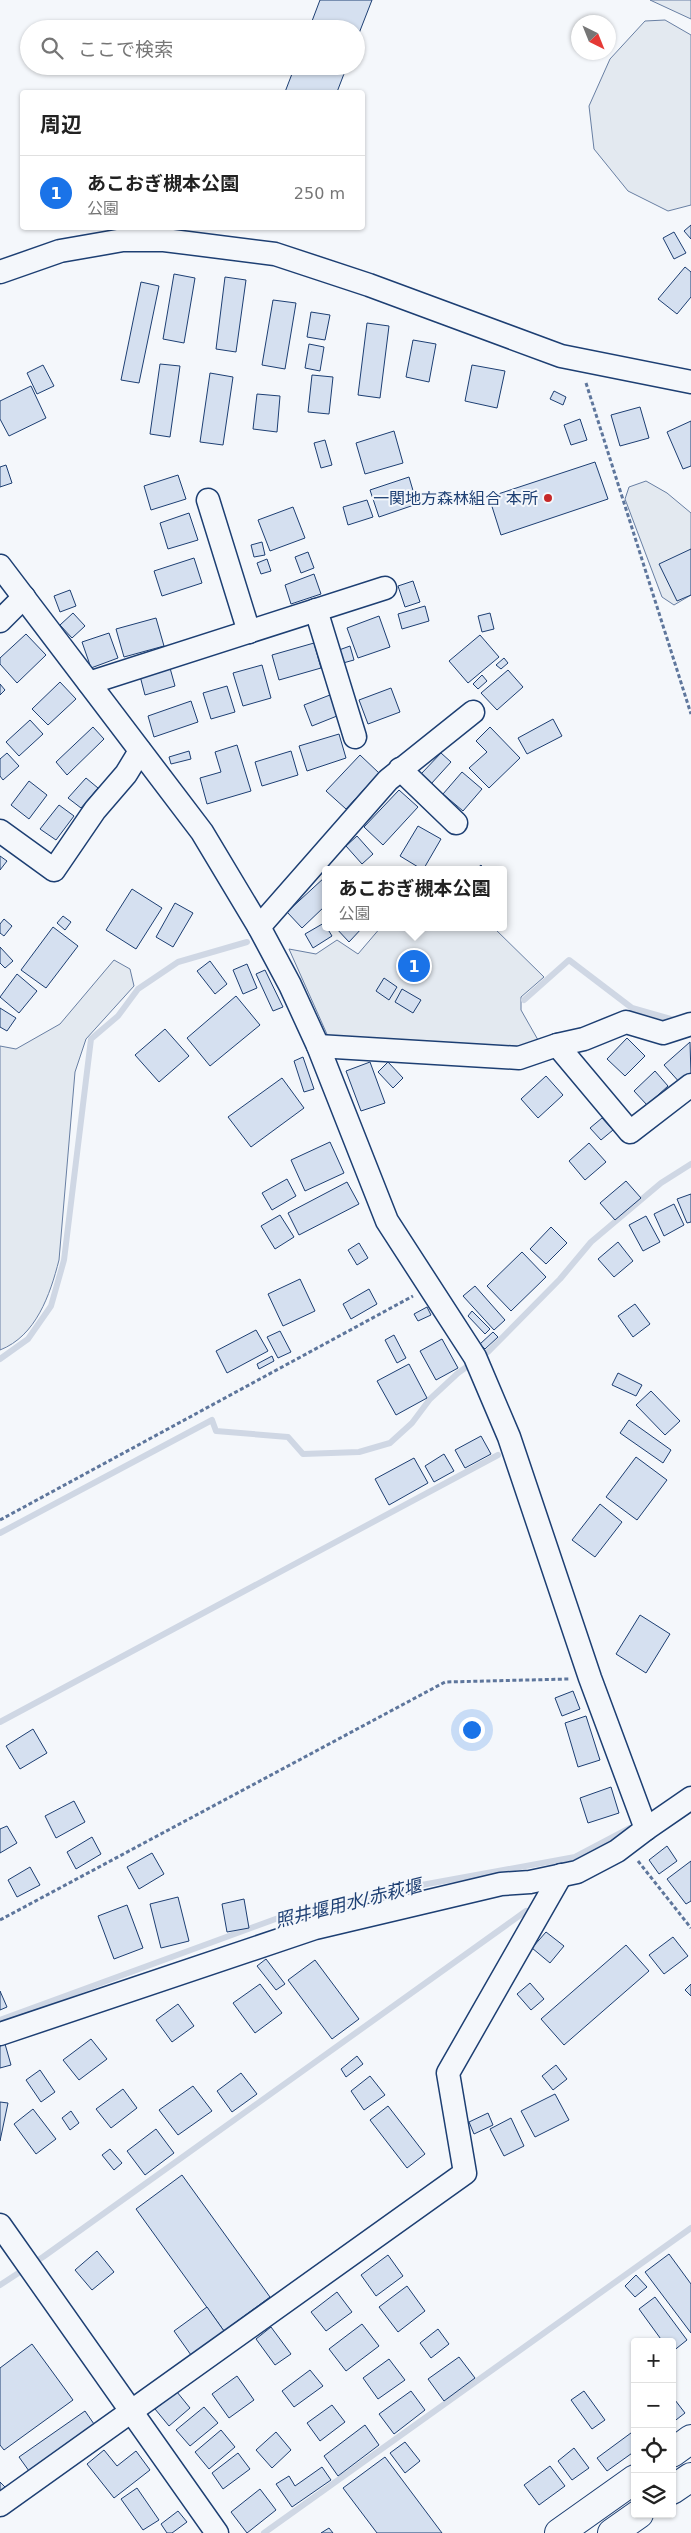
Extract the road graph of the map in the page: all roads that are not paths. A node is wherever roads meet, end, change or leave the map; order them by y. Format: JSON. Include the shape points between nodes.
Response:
{"nodes":[{"id":1,"x":0,"y":272,"type":"edge"},
{"id":2,"x":691,"y":382,"type":"edge"},
{"id":3,"x":208,"y":500,"type":"dead end"},
{"id":4,"x":0,"y":566,"type":"edge"},
{"id":5,"x":384,"y":588,"type":"dead end"},
{"id":6,"x":24,"y":597,"type":"junction"},
{"id":7,"x":316,"y":610,"type":"junction"},
{"id":8,"x":0,"y":621,"type":"edge"},
{"id":9,"x":249,"y":632,"type":"junction"},
{"id":10,"x":89,"y":683,"type":"junction"},
{"id":11,"x":473,"y":712,"type":"dead end"},
{"id":12,"x":355,"y":737,"type":"dead end"},
{"id":13,"x":140,"y":751,"type":"junction"},
{"id":14,"x":400,"y":769,"type":"junction"},
{"id":15,"x":456,"y":823,"type":"dead end"},
{"id":16,"x":0,"y":831,"type":"edge"},
{"id":17,"x":259,"y":927,"type":"junction"},
{"id":18,"x":691,"y":1024,"type":"edge"},
{"id":19,"x":557,"y":1045,"type":"junction"},
{"id":20,"x":318,"y":1046,"type":"junction"},
{"id":21,"x":691,"y":1085,"type":"edge"},
{"id":22,"x":691,"y":1798,"type":"edge"},
{"id":23,"x":646,"y":1828,"type":"junction"},
{"id":24,"x":561,"y":1875,"type":"junction"},
{"id":25,"x":0,"y":2034,"type":"edge"},
{"id":26,"x":0,"y":2225,"type":"edge"},
{"id":27,"x":130,"y":2413,"type":"junction"},
{"id":28,"x":691,"y":2439,"type":"edge"},
{"id":29,"x":676,"y":2450,"type":"edge"},
{"id":30,"x":691,"y":2477,"type":"edge"},
{"id":31,"x":631,"y":2482,"type":"edge"},
{"id":32,"x":676,"y":2487,"type":"edge"},
{"id":33,"x":0,"y":2505,"type":"edge"},
{"id":34,"x":633,"y":2518,"type":"edge"},
{"id":35,"x":217,"y":2533,"type":"edge"},
{"id":36,"x":559,"y":2533,"type":"edge"},
{"id":37,"x":612,"y":2533,"type":"edge"}],
"edges":[{"from":1,"to":2,"type":"street","via":[[60,252],[123,240],[164,240],[275,254],[369,285],[542,350],[579,361]]},
{"from":3,"to":9,"type":"street"},
{"from":4,"to":6,"type":"street"},
{"from":5,"to":7,"type":"street"},
{"from":6,"to":8,"type":"street"},
{"from":6,"to":10,"type":"street"},
{"from":7,"to":9,"type":"street"},
{"from":7,"to":12,"type":"street"},
{"from":9,"to":10,"type":"street"},
{"from":10,"to":13,"type":"street"},
{"from":11,"to":14,"type":"street"},
{"from":13,"to":16,"type":"street","via":[[54,870]]},
{"from":13,"to":17,"type":"street","via":[[202,832]]},
{"from":14,"to":15,"type":"street"},
{"from":14,"to":17,"type":"street"},
{"from":17,"to":20,"type":"street"},
{"from":18,"to":19,"type":"street","via":[[663,1033],[626,1022],[584,1039]]},
{"from":19,"to":20,"type":"street","via":[[519,1058]]},
{"from":19,"to":21,"type":"street","via":[[630,1132]]},
{"from":20,"to":23,"type":"street","via":[[387,1221],[475,1357],[509,1437],[590,1678]]},
{"from":22,"to":23,"type":"street"},
{"from":23,"to":24,"type":"street","via":[[618,1851],[577,1872]]},
{"from":24,"to":25,"type":"street","via":[[501,1884],[315,1928]]},
{"from":24,"to":27,"type":"street","via":[[448,2073],[465,2173]]},
{"from":26,"to":27,"type":"street"},
{"from":27,"to":33,"type":"street"},
{"from":27,"to":35,"type":"street"},
{"from":28,"to":29,"type":"highway"},
{"from":30,"to":32,"type":"highway"},
{"from":31,"to":36,"type":"highway"},
{"from":34,"to":37,"type":"highway"}]}
